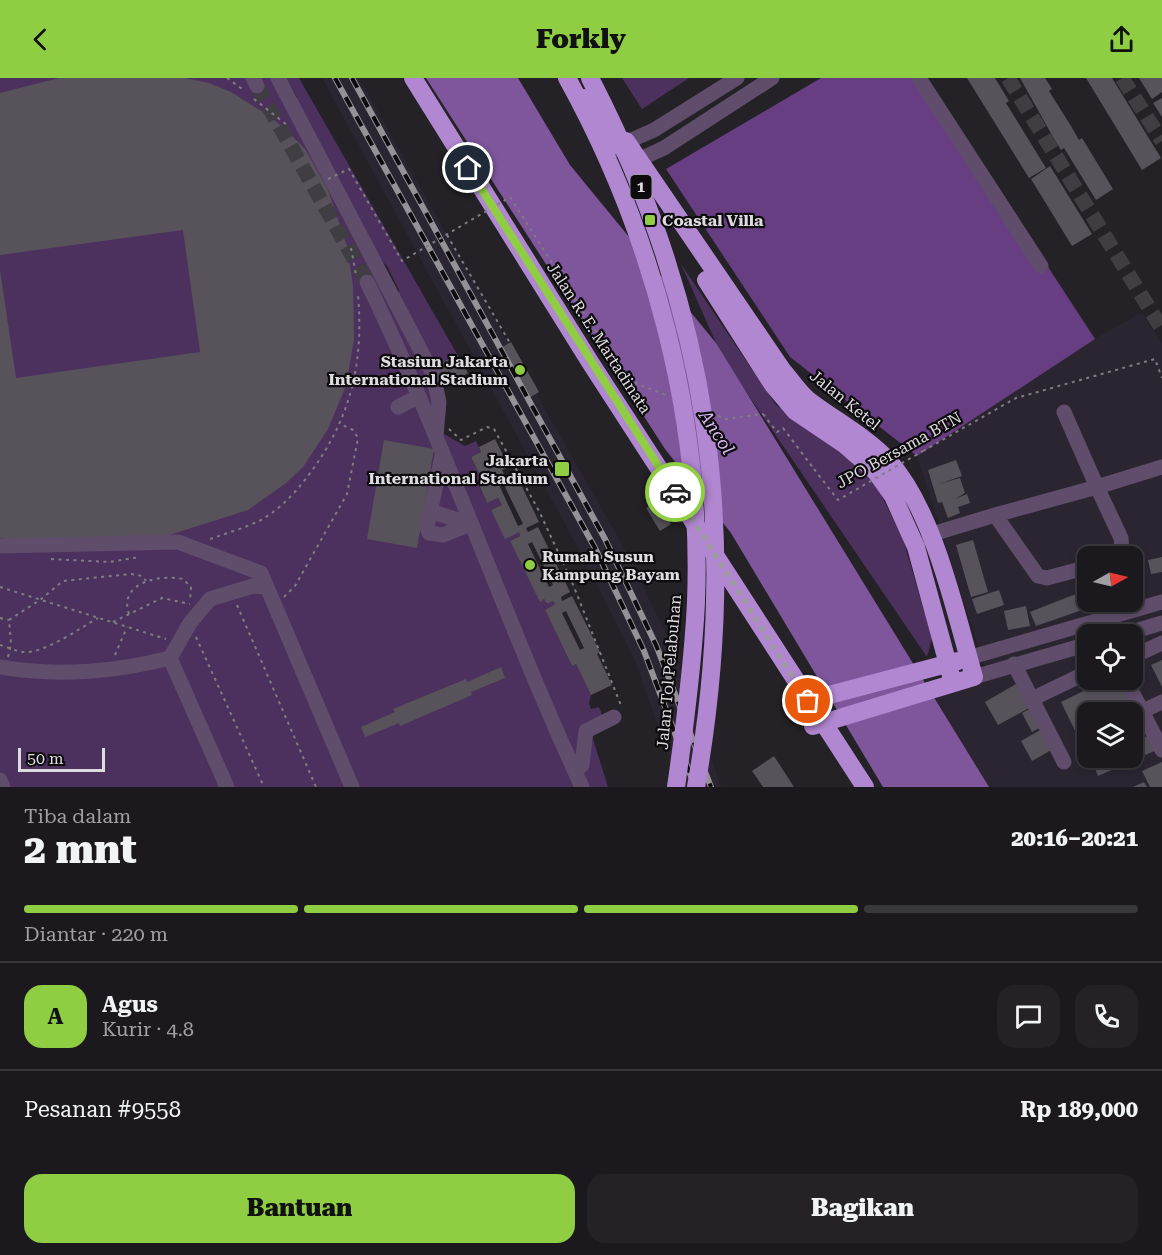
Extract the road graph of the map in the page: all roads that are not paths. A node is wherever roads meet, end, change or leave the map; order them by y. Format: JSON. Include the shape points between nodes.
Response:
{"nodes":[{"id":1,"x":278,"y":78,"type":"edge"},
{"id":2,"x":413,"y":78,"type":"edge"},
{"id":3,"x":569,"y":78,"type":"edge"},
{"id":4,"x":588,"y":78,"type":"edge"},
{"id":5,"x":736,"y":78,"type":"edge"},
{"id":6,"x":772,"y":78,"type":"edge"},
{"id":7,"x":919,"y":78,"type":"edge"},
{"id":8,"x":623,"y":146,"type":"junction"},
{"id":9,"x":635,"y":164,"type":"junction"},
{"id":10,"x":1041,"y":266,"type":"dead end"},
{"id":11,"x":361,"y":284,"type":"tunnel mouth"},
{"id":12,"x":421,"y":403,"type":"junction"},
{"id":13,"x":400,"y":411,"type":"dead end"},
{"id":14,"x":1064,"y":412,"type":"dead end"},
{"id":15,"x":435,"y":437,"type":"junction"},
{"id":16,"x":442,"y":456,"type":"junction"},
{"id":17,"x":1162,"y":467,"type":"edge"},
{"id":18,"x":1097,"y":487,"type":"junction"},
{"id":19,"x":995,"y":515,"type":"junction"},
{"id":20,"x":922,"y":516,"type":"junction"},
{"id":21,"x":470,"y":524,"type":"junction"},
{"id":22,"x":905,"y":524,"type":"junction"},
{"id":23,"x":929,"y":535,"type":"junction"},
{"id":24,"x":0,"y":546,"type":"edge"},
{"id":25,"x":1121,"y":546,"type":"edge"},
{"id":26,"x":1077,"y":570,"type":"edge"},
{"id":27,"x":267,"y":587,"type":"junction"},
{"id":28,"x":1162,"y":602,"type":"edge"},
{"id":29,"x":1162,"y":623,"type":"edge"},
{"id":30,"x":1100,"y":624,"type":"edge"},
{"id":31,"x":1143,"y":629,"type":"edge"},
{"id":32,"x":1077,"y":631,"type":"edge"},
{"id":33,"x":1162,"y":643,"type":"edge"},
{"id":34,"x":1077,"y":647,"type":"edge"},
{"id":35,"x":1143,"y":652,"type":"edge"},
{"id":36,"x":170,"y":658,"type":"junction"},
{"id":37,"x":968,"y":658,"type":"junction"},
{"id":38,"x":947,"y":664,"type":"junction"},
{"id":39,"x":1014,"y":664,"type":"junction"},
{"id":40,"x":0,"y":667,"type":"edge"},
{"id":41,"x":974,"y":677,"type":"junction"},
{"id":42,"x":1077,"y":677,"type":"edge"},
{"id":43,"x":953,"y":683,"type":"junction"},
{"id":44,"x":1032,"y":699,"type":"junction"},
{"id":45,"x":809,"y":700,"type":"junction"},
{"id":46,"x":1162,"y":702,"type":"edge"},
{"id":47,"x":1143,"y":711,"type":"joint"},
{"id":48,"x":614,"y":717,"type":"road end"},
{"id":49,"x":823,"y":723,"type":"junction"},
{"id":50,"x":1162,"y":750,"type":"edge"},
{"id":51,"x":1064,"y":762,"type":"dead end"},
{"id":52,"x":575,"y":771,"type":"junction"},
{"id":53,"x":0,"y":780,"type":"edge"},
{"id":54,"x":3,"y":787,"type":"edge"},
{"id":55,"x":227,"y":787,"type":"edge"},
{"id":56,"x":352,"y":787,"type":"edge"},
{"id":57,"x":582,"y":787,"type":"edge"},
{"id":58,"x":676,"y":787,"type":"edge"},
{"id":59,"x":696,"y":787,"type":"edge"},
{"id":60,"x":851,"y":787,"type":"edge"},
{"id":61,"x":865,"y":787,"type":"edge"}],
"edges":[{"from":1,"to":15,"type":"street","via":[[421,347],[438,388]]},
{"from":2,"to":45,"type":"highway","name":"Jalan R. E. Martadinata"},
{"from":3,"to":8,"type":"highway"},
{"from":3,"to":58,"type":"highway","name":"Jalan Tol Pelabuhan","number":"1","bridge":true,"via":[[600,140],[627,208],[654,287],[679,386],[691,469],[696,600],[689,699]]},
{"from":4,"to":8,"type":"highway"},
{"from":4,"to":59,"type":"highway","number":"1","bridge":true,"via":[[617,130],[647,201],[680,301],[697,373],[709,451],[717,550],[715,635]]},
{"from":5,"to":8,"type":"street"},
{"from":6,"to":9,"type":"street"},
{"from":7,"to":10,"type":"street"},
{"from":8,"to":9,"type":"highway"},
{"from":9,"to":20,"type":"highway","name":"Jalan Ketel","via":[[783,371],[806,398],[852,428],[888,460],[911,491]]},
{"from":9,"to":22,"type":"highway","via":[[773,385],[795,411],[844,444],[876,472],[893,496]]},
{"from":11,"to":12,"type":"street"},
{"from":12,"to":13,"type":"street"},
{"from":12,"to":15,"type":"street"},
{"from":14,"to":18,"type":"street"},
{"from":15,"to":16,"type":"street"},
{"from":16,"to":21,"type":"street"},
{"from":16,"to":21,"type":"street","via":[[430,511]]},
{"from":17,"to":18,"type":"street"},
{"from":18,"to":19,"type":"street"},
{"from":18,"to":25,"type":"street"},
{"from":19,"to":23,"type":"street"},
{"from":19,"to":26,"type":"street","via":[[1038,576],[1047,578]]},
{"from":20,"to":22,"type":"highway"},
{"from":20,"to":23,"type":"highway","name":"Jalan Ketel"},
{"from":21,"to":52,"type":"street"},
{"from":22,"to":38,"type":"highway","via":[[916,547]]},
{"from":23,"to":37,"type":"highway","name":"Jalan Ketel"},
{"from":24,"to":27,"type":"street","via":[[178,542],[261,573]]},
{"from":27,"to":36,"type":"street","via":[[253,586],[210,599],[190,623]]},
{"from":27,"to":56,"type":"street"},
{"from":28,"to":30,"type":"street"},
{"from":29,"to":31,"type":"street"},
{"from":32,"to":37,"type":"street"},
{"from":33,"to":35,"type":"street"},
{"from":34,"to":39,"type":"street"},
{"from":36,"to":40,"type":"street","via":[[113,669],[51,671]]},
{"from":36,"to":55,"type":"street"},
{"from":37,"to":38,"type":"highway"},
{"from":37,"to":41,"type":"highway","name":"Jalan Ketel"},
{"from":38,"to":43,"type":"highway"},
{"from":38,"to":45,"type":"highway"},
{"from":39,"to":41,"type":"street"},
{"from":39,"to":44,"type":"street"},
{"from":41,"to":43,"type":"highway"},
{"from":42,"to":44,"type":"street"},
{"from":43,"to":49,"type":"highway"},
{"from":44,"to":51,"type":"street"},
{"from":45,"to":49,"type":"highway","name":"Jalan R. E. Martadinata"},
{"from":46,"to":47,"type":"street"},
{"from":47,"to":50,"type":"street"},
{"from":48,"to":52,"type":"street","via":[[586,731],[582,765]]},
{"from":49,"to":60,"type":"highway","name":"Jalan R. E. Martadinata"},
{"from":49,"to":61,"type":"highway","name":"Jalan R. E. Martadinata"},
{"from":52,"to":57,"type":"street"},
{"from":53,"to":54,"type":"street"}]}
